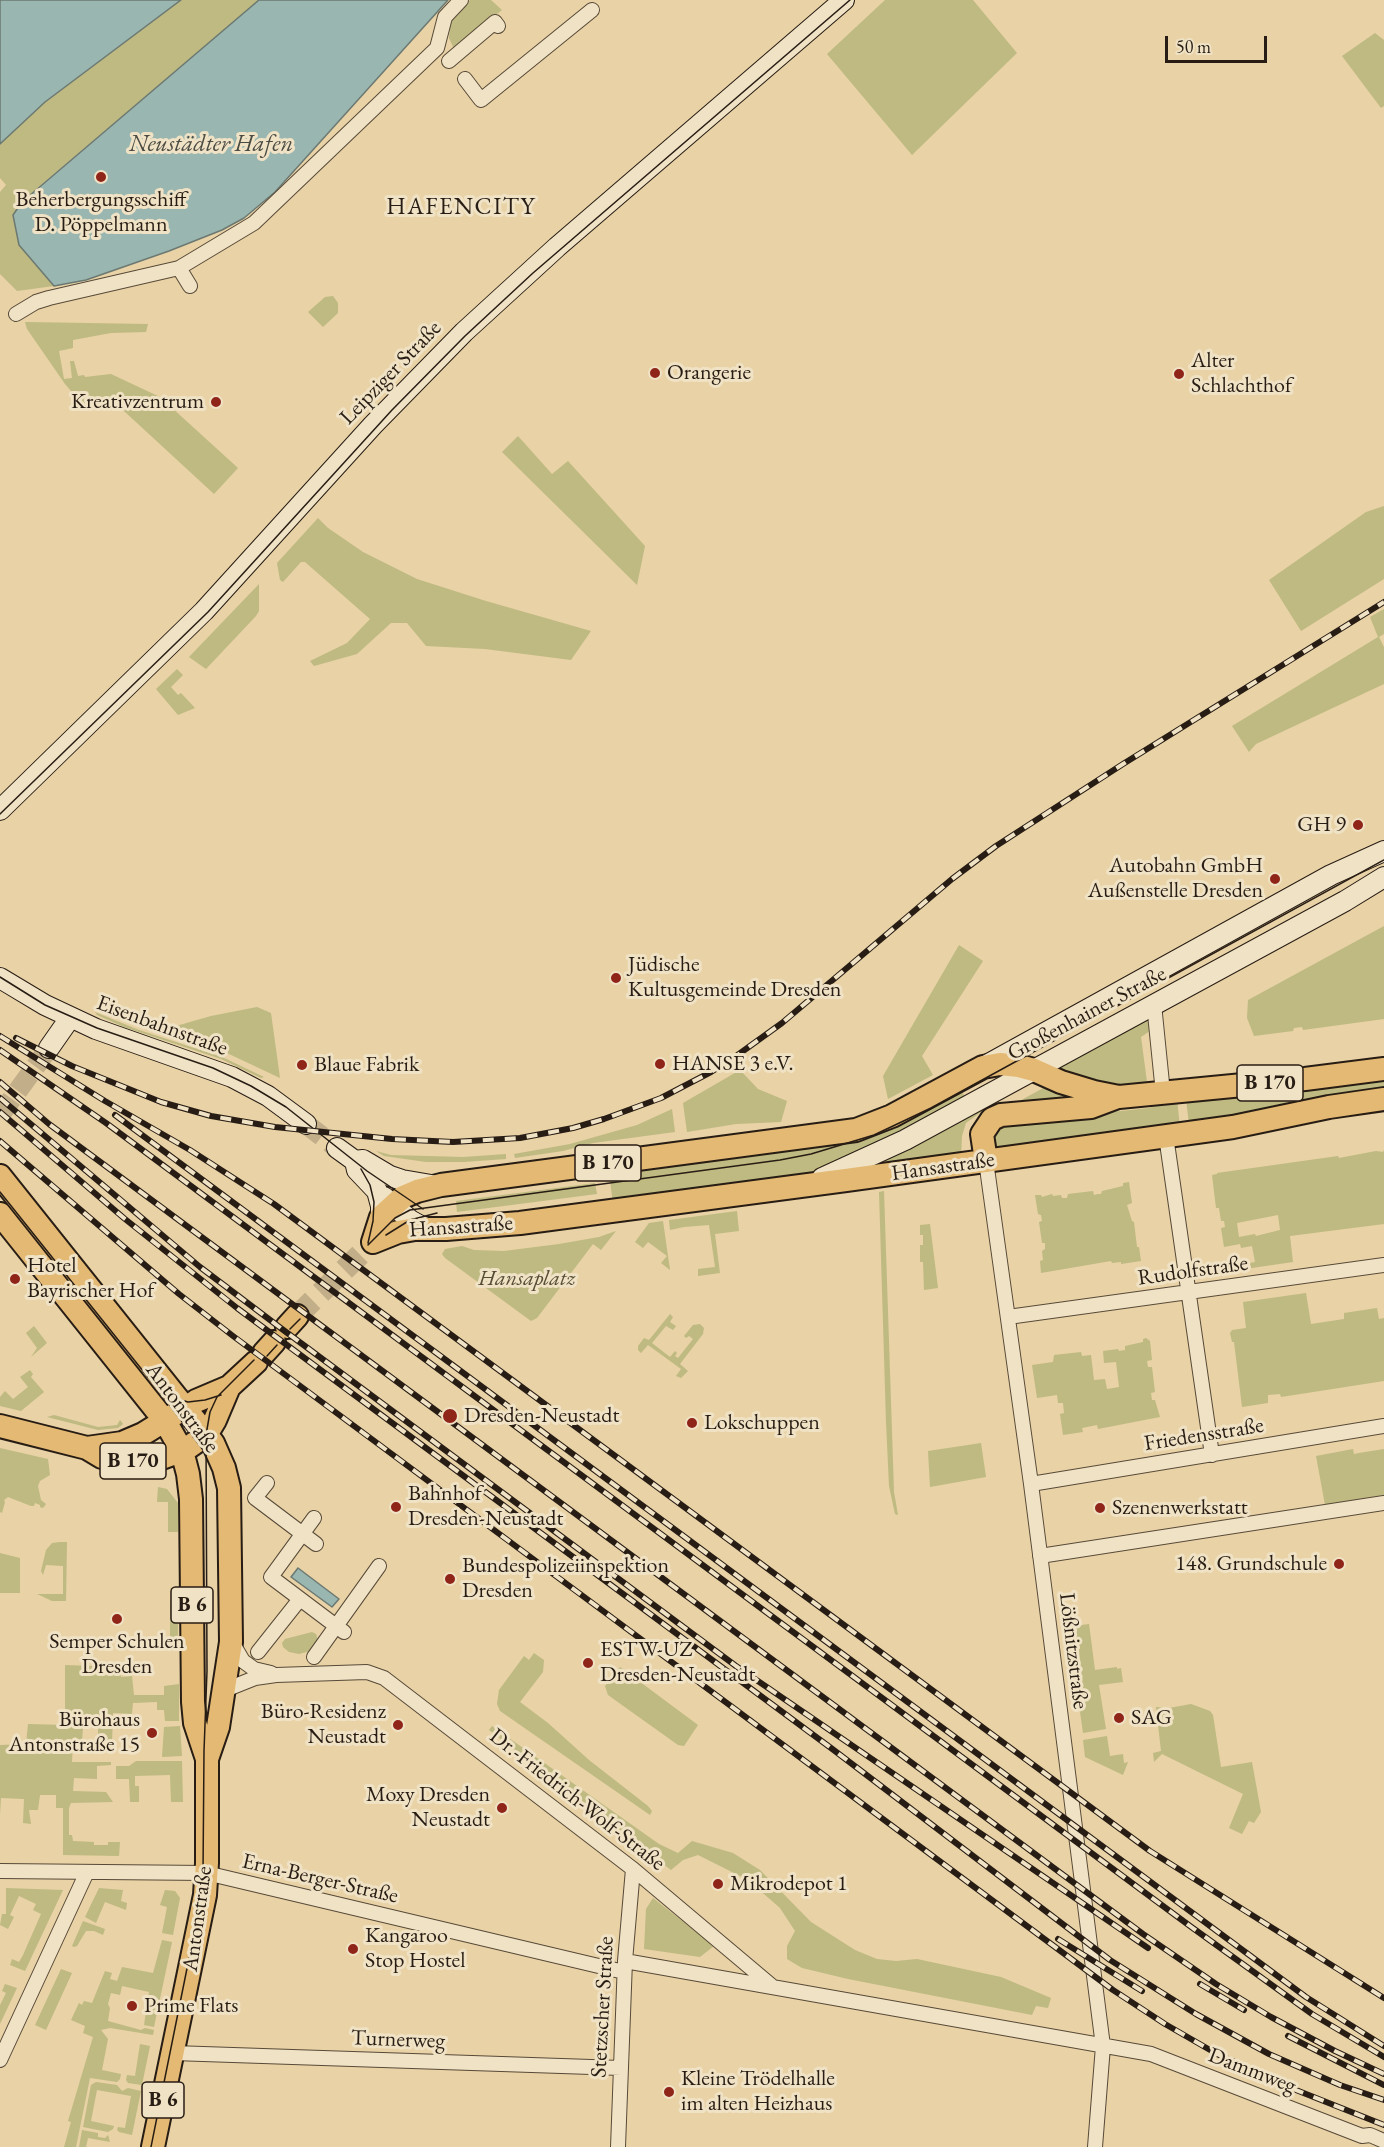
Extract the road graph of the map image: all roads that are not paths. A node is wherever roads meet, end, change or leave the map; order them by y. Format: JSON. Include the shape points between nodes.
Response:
{"nodes":[{"id":1,"x":461,"y":0,"type":"edge"},
{"id":2,"x":844,"y":0,"type":"edge"},
{"id":3,"x":592,"y":10,"type":"dead end"},
{"id":4,"x":498,"y":26,"type":"dead end"},
{"id":5,"x":437,"y":48,"type":"junction"},
{"id":6,"x":465,"y":79,"type":"dead end"},
{"id":7,"x":179,"y":268,"type":"junction"},
{"id":8,"x":189,"y":286,"type":"dead end"},
{"id":9,"x":16,"y":314,"type":"dead end"},
{"id":10,"x":0,"y":810,"type":"edge"},
{"id":11,"x":1384,"y":851,"type":"edge"},
{"id":12,"x":1384,"y":877,"type":"edge"},
{"id":13,"x":0,"y":978,"type":"edge"},
{"id":14,"x":1154,"y":1004,"type":"junction"},
{"id":15,"x":70,"y":1018,"type":"junction"},
{"id":16,"x":49,"y":1048,"type":"tunnel mouth"},
{"id":17,"x":982,"y":1067,"type":"junction"},
{"id":18,"x":1384,"y":1069,"type":"edge"},
{"id":19,"x":1034,"y":1070,"type":"junction"},
{"id":20,"x":1163,"y":1093,"type":"junction"},
{"id":21,"x":1119,"y":1097,"type":"junction"},
{"id":22,"x":1384,"y":1099,"type":"edge"},
{"id":23,"x":306,"y":1124,"type":"tunnel mouth"},
{"id":24,"x":1167,"y":1143,"type":"junction"},
{"id":25,"x":337,"y":1148,"type":"tunnel mouth"},
{"id":26,"x":355,"y":1161,"type":"junction"},
{"id":27,"x":986,"y":1161,"type":"junction"},
{"id":28,"x":0,"y":1176,"type":"edge"},
{"id":29,"x":808,"y":1184,"type":"junction"},
{"id":30,"x":437,"y":1186,"type":"junction"},
{"id":31,"x":384,"y":1204,"type":"junction"},
{"id":32,"x":0,"y":1214,"type":"edge"},
{"id":33,"x":432,"y":1230,"type":"junction"},
{"id":34,"x":1384,"y":1265,"type":"edge"},
{"id":35,"x":1189,"y":1293,"type":"junction"},
{"id":36,"x":1008,"y":1317,"type":"junction"},
{"id":37,"x":276,"y":1340,"type":"dead end"},
{"id":38,"x":229,"y":1387,"type":"junction"},
{"id":39,"x":185,"y":1407,"type":"junction"},
{"id":40,"x":165,"y":1421,"type":"junction"},
{"id":41,"x":0,"y":1426,"type":"edge"},
{"id":42,"x":1384,"y":1426,"type":"edge"},
{"id":43,"x":206,"y":1435,"type":"junction"},
{"id":44,"x":87,"y":1448,"type":"junction"},
{"id":45,"x":182,"y":1451,"type":"junction"},
{"id":46,"x":1212,"y":1455,"type":"junction"},
{"id":47,"x":267,"y":1483,"type":"dead end"},
{"id":48,"x":1031,"y":1484,"type":"junction"},
{"id":49,"x":1384,"y":1503,"type":"edge"},
{"id":50,"x":314,"y":1518,"type":"dead end"},
{"id":51,"x":302,"y":1534,"type":"junction"},
{"id":52,"x":316,"y":1544,"type":"dead end"},
{"id":53,"x":1040,"y":1556,"type":"junction"},
{"id":54,"x":379,"y":1566,"type":"dead end"},
{"id":55,"x":300,"y":1599,"type":"junction"},
{"id":56,"x":340,"y":1629,"type":"junction"},
{"id":57,"x":231,"y":1642,"type":"junction"},
{"id":58,"x":258,"y":1652,"type":"dead end"},
{"id":59,"x":314,"y":1657,"type":"dead end"},
{"id":60,"x":276,"y":1675,"type":"junction"},
{"id":61,"x":225,"y":1690,"type":"junction"},
{"id":62,"x":207,"y":1759,"type":"junction"},
{"id":63,"x":633,"y":1869,"type":"junction"},
{"id":64,"x":0,"y":1871,"type":"edge"},
{"id":65,"x":87,"y":1872,"type":"junction"},
{"id":66,"x":206,"y":1873,"type":"junction"},
{"id":67,"x":624,"y":1966,"type":"junction"},
{"id":68,"x":773,"y":1988,"type":"junction"},
{"id":69,"x":1103,"y":2046,"type":"junction"},
{"id":70,"x":173,"y":2053,"type":"junction"},
{"id":71,"x":0,"y":2060,"type":"edge"},
{"id":72,"x":621,"y":2068,"type":"junction"},
{"id":73,"x":1384,"y":2140,"type":"edge"},
{"id":74,"x":1360,"y":2141,"type":"edge"},
{"id":75,"x":153,"y":2147,"type":"edge"},
{"id":76,"x":618,"y":2147,"type":"edge"},
{"id":77,"x":1095,"y":2147,"type":"edge"}],
"edges":[{"from":1,"to":5,"type":"street","via":[[445,17]]},
{"from":2,"to":10,"type":"main road","name":"Leipziger Straße","via":[[464,332],[373,425],[204,611]]},
{"from":3,"to":6,"type":"street","via":[[482,100]]},
{"from":4,"to":5,"type":"street","via":[[495,22],[451,63]]},
{"from":5,"to":7,"type":"street","via":[[256,226]]},
{"from":7,"to":8,"type":"street"},
{"from":7,"to":9,"type":"street","via":[[49,298]]},
{"from":11,"to":17,"type":"main road","name":"Großenhainer Straße","via":[[1331,875]]},
{"from":12,"to":14,"type":"main road","name":"Großenhainer Straße"},
{"from":13,"to":15,"type":"main road","name":"Eisenbahnstraße"},
{"from":14,"to":19,"type":"main road","name":"Großenhainer Straße"},
{"from":14,"to":20,"type":"street"},
{"from":15,"to":16,"type":"main road"},
{"from":15,"to":23,"type":"main road","name":"Eisenbahnstraße","via":[[232,1077],[268,1096]]},
{"from":17,"to":19,"type":"main road","name":"Hansastraße","number":"B 170","via":[[1009,1064]]},
{"from":17,"to":30,"type":"main road","name":"Hansastraße","number":"B 170","via":[[892,1116],[856,1130]]},
{"from":18,"to":20,"type":"main road","name":"Hansastraße","number":"B 170"},
{"from":19,"to":21,"type":"main road","name":"Hansastraße","number":"B 170","via":[[1072,1086]]},
{"from":19,"to":29,"type":"main road","name":"Großenhainer Straße","via":[[905,1140]]},
{"from":20,"to":21,"type":"main road","name":"Hansastraße","number":"B 170"},
{"from":21,"to":27,"type":"main road","via":[[1091,1107],[992,1119],[982,1134]]},
{"from":22,"to":24,"type":"main road","name":"Hansastraße","number":"B 170","via":[[1310,1110]]},
{"from":24,"to":27,"type":"main road","name":"Hansastraße","number":"B 170"},
{"from":24,"to":35,"type":"street"},
{"from":25,"to":26,"type":"main road"},
{"from":26,"to":30,"type":"main road","via":[[363,1160],[402,1180]]},
{"from":26,"to":31,"type":"main road","via":[[357,1170]]},
{"from":27,"to":29,"type":"main road","name":"Hansastraße","number":"B 170"},
{"from":27,"to":36,"type":"street","name":"Lößnitzstraße"},
{"from":28,"to":39,"type":"main road","name":"Antonstraße","number":"B 6"},
{"from":29,"to":33,"type":"main road","name":"Hansastraße","number":"B 170","via":[[520,1223]]},
{"from":30,"to":31,"type":"main road","name":"Hansastraße","number":"B 170"},
{"from":31,"to":33,"type":"main road"},
{"from":31,"to":33,"type":"main road","name":"Hansastraße","number":"B 170","via":[[373,1242],[398,1232]]},
{"from":32,"to":40,"type":"main road","name":"Antonstraße","number":"B 6"},
{"from":34,"to":35,"type":"street","name":"Rudolfstraße"},
{"from":35,"to":36,"type":"street","name":"Rudolfstraße"},
{"from":35,"to":46,"type":"street"},
{"from":36,"to":48,"type":"street","name":"Lößnitzstraße"},
{"from":37,"to":38,"type":"main road","number":"B 170"},
{"from":38,"to":39,"type":"main road","number":"B 170"},
{"from":38,"to":43,"type":"main road","number":"B 170"},
{"from":39,"to":40,"type":"main road","number":"B 170"},
{"from":39,"to":43,"type":"main road","name":"Antonstraße","number":"B 6"},
{"from":40,"to":44,"type":"main road","number":"B 170","via":[[133,1439]]},
{"from":40,"to":45,"type":"main road","name":"Antonstraße","number":"B 6"},
{"from":41,"to":44,"type":"main road","number":"B 170"},
{"from":42,"to":46,"type":"street","name":"Friedensstraße"},
{"from":43,"to":45,"type":"main road","number":"B 170"},
{"from":43,"to":57,"type":"main road","name":"Antonstraße","number":"B 6","via":[[220,1458],[229,1488]]},
{"from":44,"to":45,"type":"main road","number":"B 170","via":[[102,1457],[126,1461],[159,1459]]},
{"from":45,"to":62,"type":"main road","name":"Antonstraße","number":"B 6","via":[[192,1499],[193,1702],[195,1723]]},
{"from":46,"to":48,"type":"street","name":"Friedensstraße"},
{"from":47,"to":51,"type":"street","via":[[255,1498]]},
{"from":48,"to":53,"type":"street","name":"Lößnitzstraße"},
{"from":49,"to":53,"type":"street"},
{"from":50,"to":51,"type":"street"},
{"from":51,"to":52,"type":"street"},
{"from":51,"to":55,"type":"street","via":[[271,1577]]},
{"from":53,"to":69,"type":"street","name":"Lößnitzstraße"},
{"from":54,"to":56,"type":"street"},
{"from":55,"to":56,"type":"street"},
{"from":55,"to":58,"type":"street"},
{"from":56,"to":59,"type":"street"},
{"from":57,"to":60,"type":"street","via":[[254,1669]]},
{"from":57,"to":61,"type":"main road","name":"Antonstraße","number":"B 6"},
{"from":60,"to":61,"type":"street","via":[[255,1678]]},
{"from":60,"to":63,"type":"street","name":"Dr.-Friedrich-Wolf-Straße","via":[[367,1672],[384,1678]]},
{"from":61,"to":62,"type":"main road","name":"Antonstraße","number":"B 6"},
{"from":62,"to":66,"type":"main road","name":"Antonstraße","number":"B 6"},
{"from":63,"to":67,"type":"street","name":"Stetzscher Straße"},
{"from":63,"to":68,"type":"street","name":"Dr.-Friedrich-Wolf-Straße"},
{"from":64,"to":65,"type":"street","name":"Erna-Berger-Straße"},
{"from":65,"to":66,"type":"street","name":"Erna-Berger-Straße"},
{"from":65,"to":71,"type":"street"},
{"from":66,"to":67,"type":"street","name":"Erna-Berger-Straße"},
{"from":66,"to":70,"type":"main road","name":"Antonstraße","number":"B 6"},
{"from":67,"to":68,"type":"street"},
{"from":67,"to":72,"type":"street","name":"Stetzscher Straße"},
{"from":68,"to":69,"type":"street"},
{"from":69,"to":74,"type":"street","name":"Dammweg","via":[[1151,2054]]},
{"from":69,"to":77,"type":"street","name":"Lößnitzstraße"},
{"from":70,"to":72,"type":"street","name":"Turnerweg"},
{"from":70,"to":75,"type":"main road","name":"Antonstraße","number":"B 6"},
{"from":72,"to":76,"type":"street","name":"Stetzscher Straße"},
{"from":73,"to":74,"type":"street","name":"Dammweg","via":[[1370,2135]]}]}
